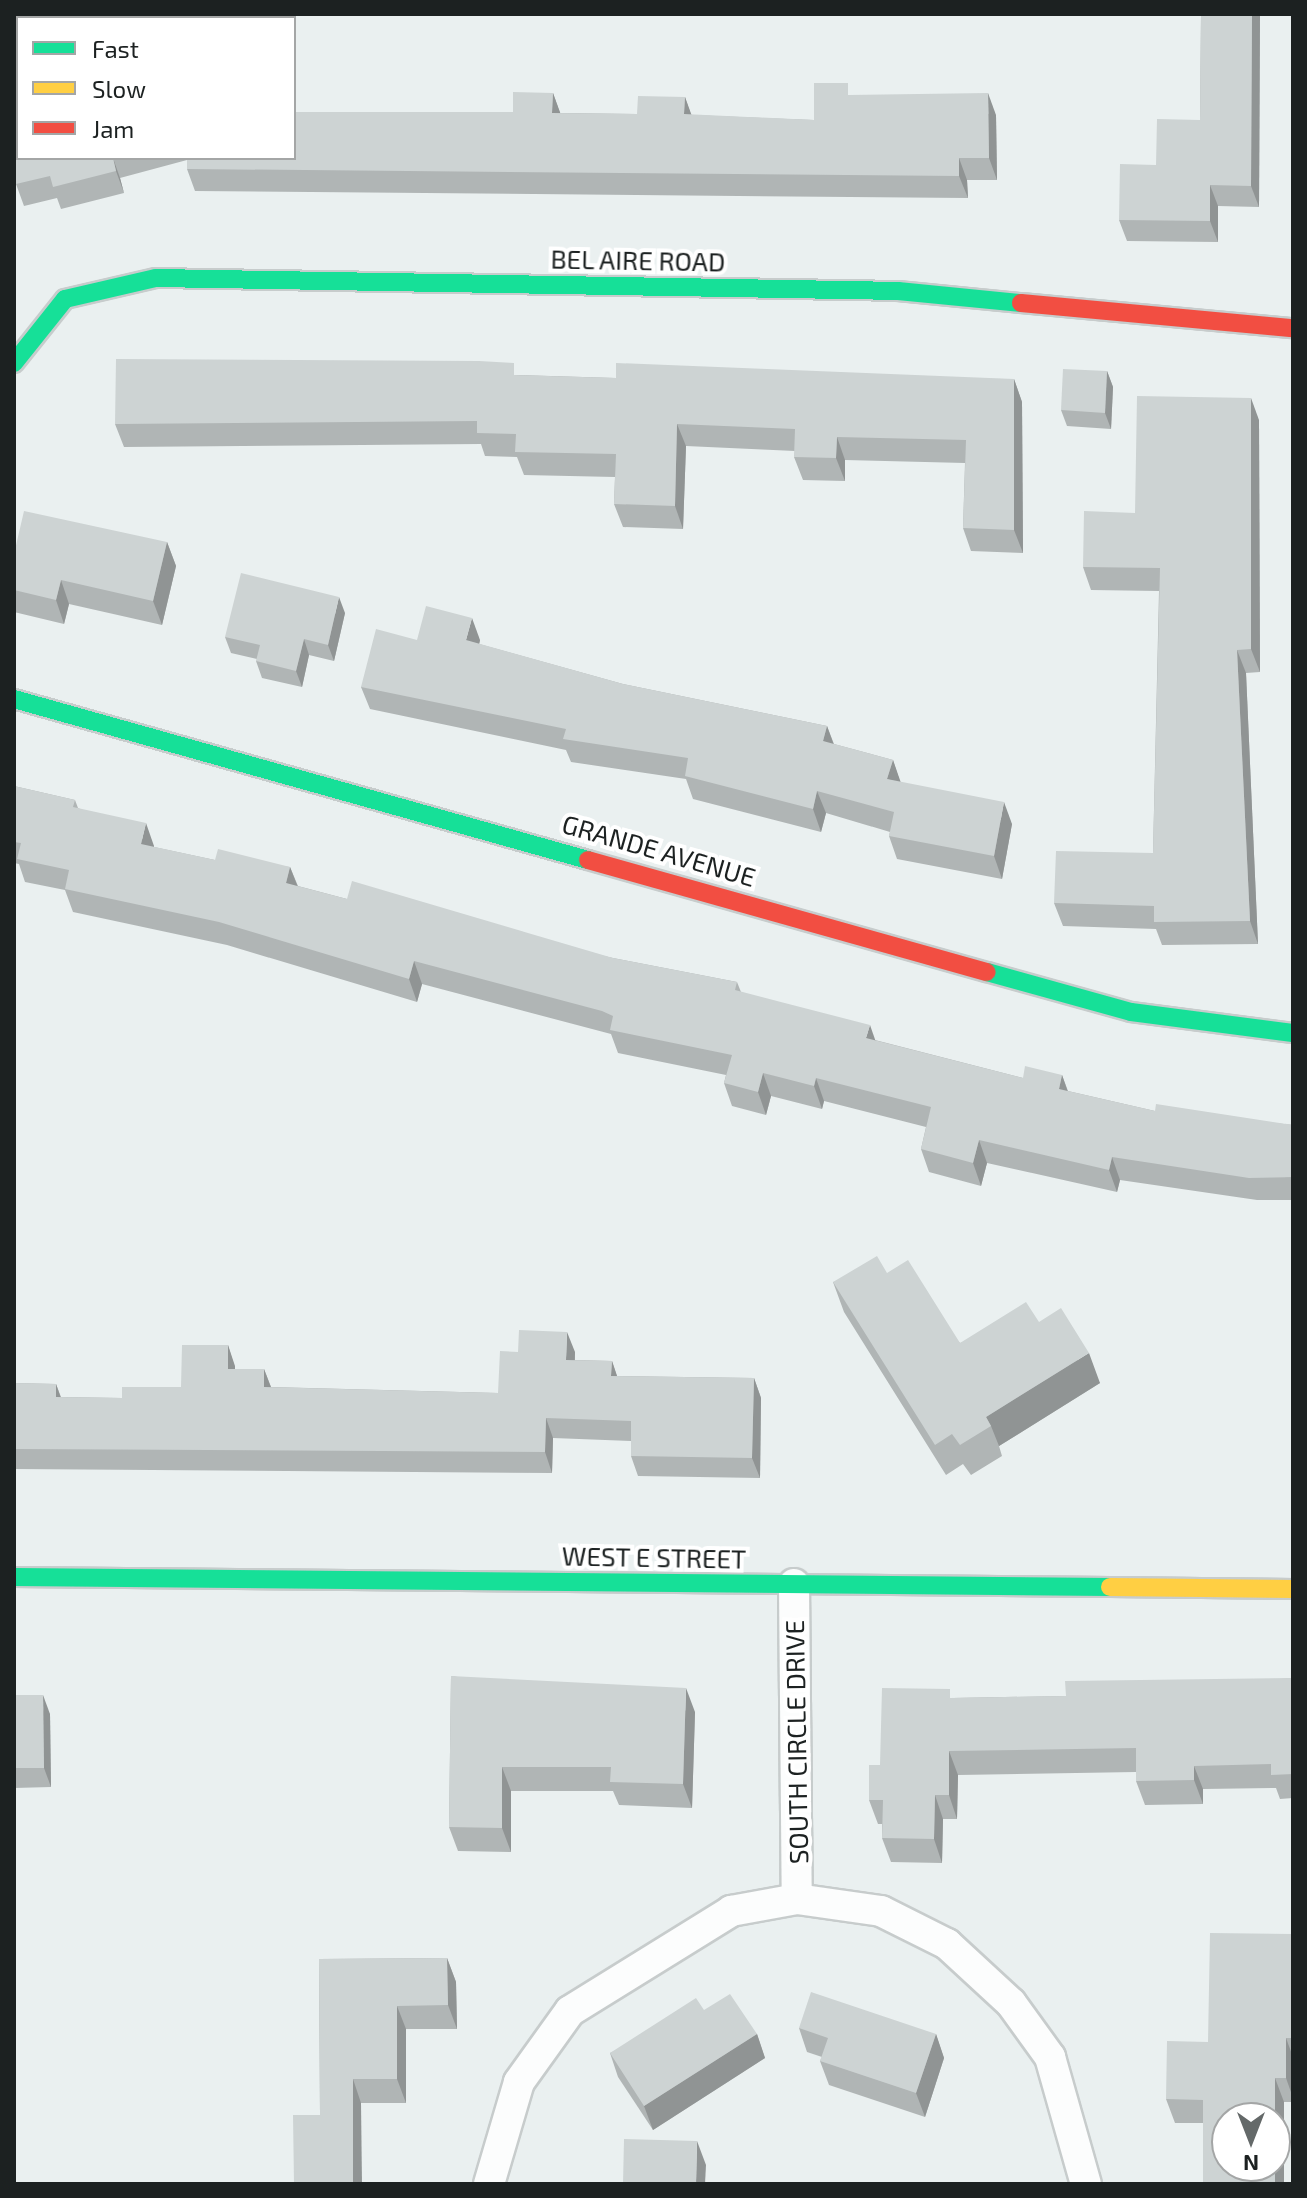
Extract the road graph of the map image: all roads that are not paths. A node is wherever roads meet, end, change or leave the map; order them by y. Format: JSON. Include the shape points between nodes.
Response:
{"nodes":[{"id":1,"x":1293,"y":328,"type":"edge"},
{"id":2,"x":14,"y":363,"type":"edge"},
{"id":3,"x":14,"y":699,"type":"edge"},
{"id":4,"x":1293,"y":1033,"type":"edge"},
{"id":5,"x":14,"y":1577,"type":"edge"},
{"id":6,"x":794,"y":1584,"type":"junction"},
{"id":7,"x":1293,"y":1589,"type":"edge"},
{"id":8,"x":797,"y":1899,"type":"junction"},
{"id":9,"x":489,"y":2184,"type":"edge"},
{"id":10,"x":1086,"y":2184,"type":"edge"}],
"edges":[{"from":1,"to":2,"type":"street","name":"BEL AIRE ROAD","via":[[898,291],[156,278],[65,299]]},
{"from":3,"to":4,"type":"street","name":"GRANDE AVENUE","via":[[1131,1012]]},
{"from":5,"to":6,"type":"street","name":"WEST E STREET"},
{"from":6,"to":7,"type":"street","name":"WEST E STREET"},
{"from":6,"to":8,"type":"street","name":"SOUTH CIRCLE DRIVE"},
{"from":8,"to":9,"type":"street","via":[[731,1911],[570,2011],[519,2082]]},
{"from":8,"to":10,"type":"street","via":[[881,1911],[947,1944],[1011,2003],[1050,2057]]}]}
